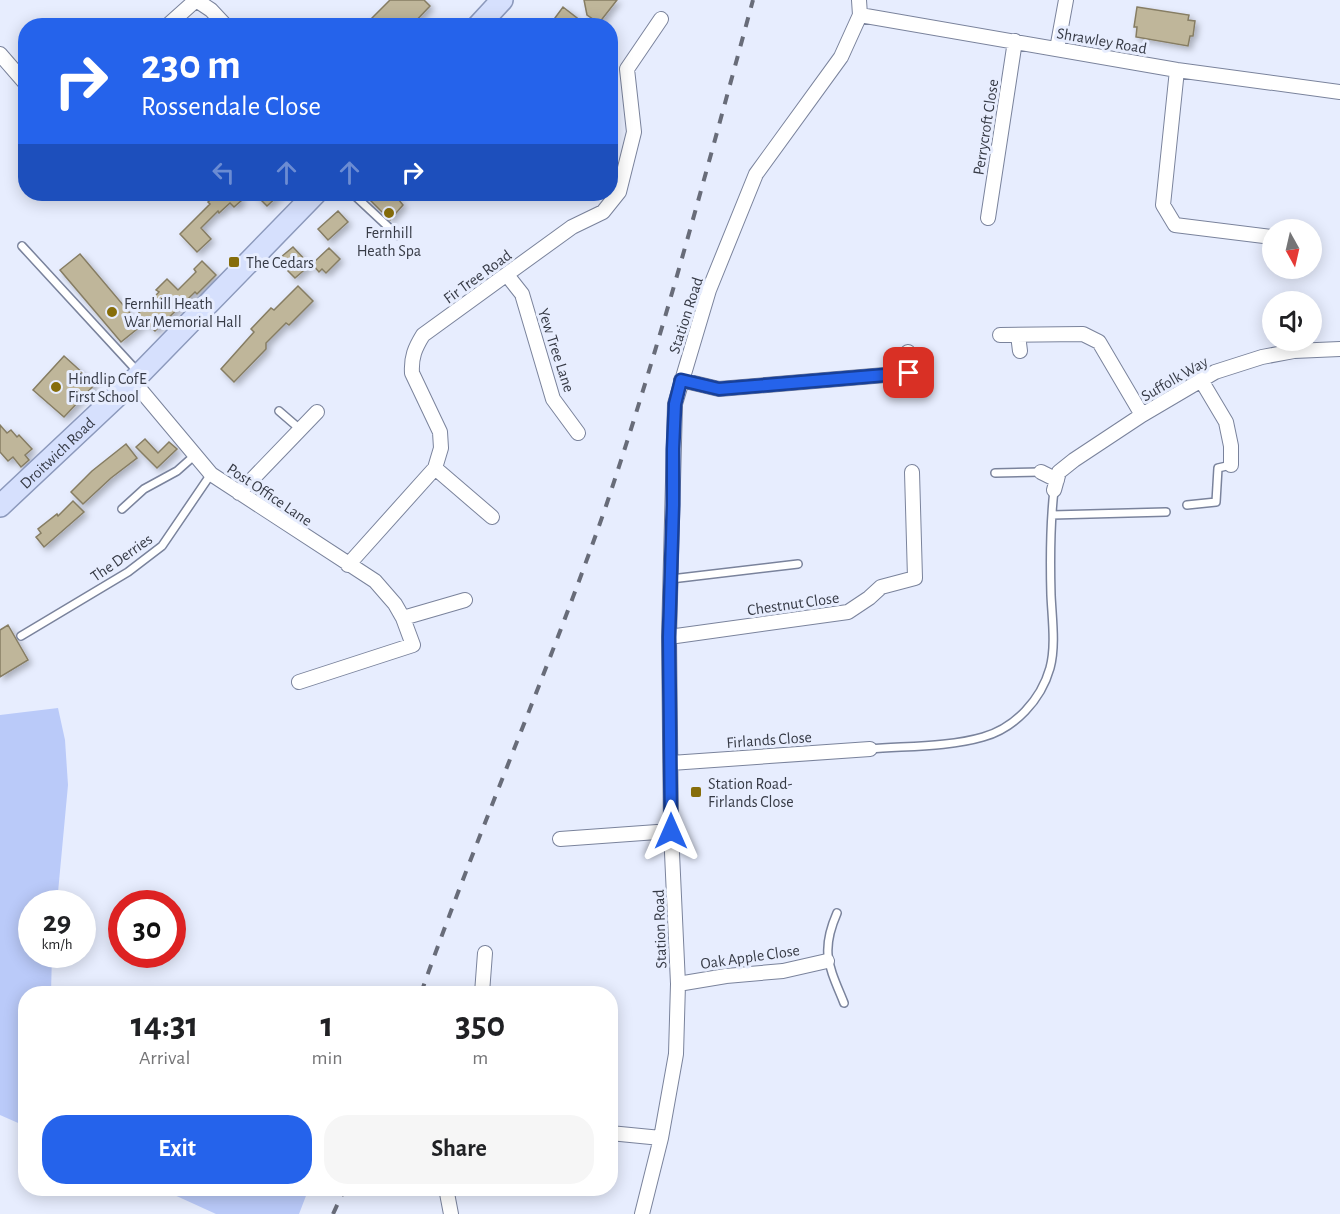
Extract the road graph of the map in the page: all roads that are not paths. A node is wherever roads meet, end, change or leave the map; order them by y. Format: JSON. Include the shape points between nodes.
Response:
{"nodes":[{"id":1,"x":196,"y":0,"type":"edge"},
{"id":2,"x":502,"y":0,"type":"edge"},
{"id":3,"x":859,"y":0,"type":"edge"},
{"id":4,"x":1066,"y":0,"type":"edge"},
{"id":5,"x":860,"y":15,"type":"junction"},
{"id":6,"x":177,"y":18,"type":"edge"},
{"id":7,"x":218,"y":18,"type":"edge"},
{"id":8,"x":485,"y":18,"type":"edge"},
{"id":9,"x":661,"y":20,"type":"dead end"},
{"id":10,"x":1015,"y":41,"type":"junction"},
{"id":11,"x":1058,"y":49,"type":"junction"},
{"id":12,"x":0,"y":54,"type":"edge"},
{"id":13,"x":1177,"y":70,"type":"junction"},
{"id":14,"x":18,"y":75,"type":"edge"},
{"id":15,"x":1340,"y":92,"type":"edge"},
{"id":16,"x":618,"y":193,"type":"edge"},
{"id":17,"x":308,"y":201,"type":"edge"},
{"id":18,"x":360,"y":201,"type":"edge"},
{"id":19,"x":612,"y":201,"type":"edge"},
{"id":20,"x":988,"y":218,"type":"dead end"},
{"id":21,"x":398,"y":236,"type":"dead end"},
{"id":22,"x":1262,"y":236,"type":"edge"},
{"id":23,"x":22,"y":246,"type":"dead end"},
{"id":24,"x":507,"y":275,"type":"junction"},
{"id":25,"x":1000,"y":335,"type":"dead end"},
{"id":26,"x":1018,"y":335,"type":"junction"},
{"id":27,"x":1340,"y":349,"type":"edge"},
{"id":28,"x":1020,"y":351,"type":"dead end"},
{"id":29,"x":908,"y":352,"type":"dead end"},
{"id":30,"x":136,"y":377,"type":"junction"},
{"id":31,"x":681,"y":380,"type":"junction"},
{"id":32,"x":1201,"y":380,"type":"junction"},
{"id":33,"x":279,"y":411,"type":"dead end"},
{"id":34,"x":317,"y":412,"type":"dead end"},
{"id":35,"x":1142,"y":415,"type":"junction"},
{"id":36,"x":301,"y":430,"type":"junction"},
{"id":37,"x":578,"y":433,"type":"dead end"},
{"id":38,"x":195,"y":455,"type":"junction"},
{"id":39,"x":1231,"y":465,"type":"joint"},
{"id":40,"x":435,"y":468,"type":"junction"},
{"id":41,"x":912,"y":472,"type":"dead end"},
{"id":42,"x":1041,"y":472,"type":"joint"},
{"id":43,"x":995,"y":473,"type":"dead end"},
{"id":44,"x":211,"y":474,"type":"junction"},
{"id":45,"x":1056,"y":485,"type":"junction"},
{"id":46,"x":239,"y":493,"type":"junction"},
{"id":47,"x":1187,"y":505,"type":"dead end"},
{"id":48,"x":0,"y":506,"type":"edge"},
{"id":49,"x":122,"y":509,"type":"dead end"},
{"id":50,"x":1166,"y":512,"type":"dead end"},
{"id":51,"x":1052,"y":515,"type":"junction"},
{"id":52,"x":492,"y":517,"type":"dead end"},
{"id":53,"x":798,"y":564,"type":"dead end"},
{"id":54,"x":348,"y":565,"type":"junction"},
{"id":55,"x":671,"y":579,"type":"junction"},
{"id":56,"x":465,"y":600,"type":"dead end"},
{"id":57,"x":403,"y":618,"type":"junction"},
{"id":58,"x":21,"y":636,"type":"dead end"},
{"id":59,"x":669,"y":637,"type":"junction"},
{"id":60,"x":299,"y":682,"type":"dead end"},
{"id":61,"x":870,"y":749,"type":"joint"},
{"id":62,"x":671,"y":763,"type":"junction"},
{"id":63,"x":671,"y":831,"type":"junction"},
{"id":64,"x":560,"y":839,"type":"dead end"},
{"id":65,"x":837,"y":912,"type":"dead end"},
{"id":66,"x":485,"y":953,"type":"dead end"},
{"id":67,"x":827,"y":961,"type":"junction"},
{"id":68,"x":678,"y":984,"type":"junction"},
{"id":69,"x":483,"y":986,"type":"edge"},
{"id":70,"x":844,"y":1004,"type":"dead end"},
{"id":71,"x":618,"y":1134,"type":"edge"},
{"id":72,"x":661,"y":1138,"type":"junction"},
{"id":73,"x":448,"y":1196,"type":"edge"},
{"id":74,"x":451,"y":1214,"type":"edge"},
{"id":75,"x":642,"y":1214,"type":"edge"}],
"edges":[{"from":1,"to":6,"type":"street"},
{"from":1,"to":7,"type":"street"},
{"from":2,"to":8,"type":"main road"},
{"from":3,"to":5,"type":"street","name":"Station Road"},
{"from":4,"to":11,"type":"street"},
{"from":5,"to":10,"type":"street","name":"Shrawley Road"},
{"from":5,"to":31,"type":"street","name":"Station Road","via":[[841,57],[756,174],[710,290]]},
{"from":9,"to":16,"type":"street","name":"Fir Tree Road","via":[[627,69],[634,132]]},
{"from":10,"to":11,"type":"street","name":"Shrawley Road"},
{"from":10,"to":20,"type":"street","name":"Perrycroft Close"},
{"from":11,"to":13,"type":"street","name":"Shrawley Road"},
{"from":12,"to":14,"type":"street"},
{"from":13,"to":15,"type":"street","name":"Shrawley Road"},
{"from":13,"to":22,"type":"street","via":[[1163,205],[1174,225]]},
{"from":17,"to":30,"type":"main road","name":"Droitwich Road"},
{"from":18,"to":21,"type":"lane"},
{"from":19,"to":24,"type":"street","name":"Fir Tree Road","via":[[603,212],[572,227]]},
{"from":23,"to":30,"type":"lane"},
{"from":24,"to":37,"type":"street","name":"Yew Tree Lane","via":[[522,294],[553,399]]},
{"from":24,"to":40,"type":"street","name":"Fir Tree Road","via":[[423,335],[414,349],[412,373],[440,432],[441,448]]},
{"from":25,"to":26,"type":"street"},
{"from":26,"to":28,"type":"street"},
{"from":26,"to":35,"type":"street","via":[[1083,334],[1099,342]]},
{"from":27,"to":32,"type":"street","name":"Suffolk Way","via":[[1262,357]]},
{"from":29,"to":31,"type":"street","via":[[909,373],[719,389]]},
{"from":30,"to":38,"type":"street","name":"Post Office Lane"},
{"from":30,"to":48,"type":"main road","name":"Droitwich Road"},
{"from":31,"to":55,"type":"street","name":"Station Road","via":[[675,404]]},
{"from":32,"to":35,"type":"street","name":"Suffolk Way"},
{"from":32,"to":39,"type":"street","via":[[1226,422],[1232,446]]},
{"from":33,"to":36,"type":"lane"},
{"from":34,"to":36,"type":"street"},
{"from":35,"to":45,"type":"street","name":"Suffolk Way","via":[[1059,472]]},
{"from":36,"to":46,"type":"street"},
{"from":38,"to":44,"type":"street","name":"Post Office Lane"},
{"from":38,"to":49,"type":"lane"},
{"from":39,"to":47,"type":"lane","via":[[1218,468],[1216,502]]},
{"from":40,"to":52,"type":"street"},
{"from":40,"to":54,"type":"street"},
{"from":41,"to":59,"type":"street","name":"Chestnut Close","via":[[915,578],[882,587],[848,612]]},
{"from":42,"to":43,"type":"lane"},
{"from":42,"to":45,"type":"street"},
{"from":44,"to":46,"type":"street","name":"Post Office Lane"},
{"from":44,"to":58,"type":"lane","name":"The Derries","via":[[162,546],[128,572]]},
{"from":45,"to":51,"type":"lane"},
{"from":46,"to":54,"type":"street","name":"Post Office Lane"},
{"from":50,"to":51,"type":"lane"},
{"from":51,"to":61,"type":"lane","via":[[1050,667],[1042,689],[1027,710],[1007,727],[983,737]]},
{"from":53,"to":55,"type":"lane"},
{"from":54,"to":57,"type":"street","name":"Post Office Lane","via":[[375,581]]},
{"from":55,"to":59,"type":"street","name":"Station Road"},
{"from":56,"to":57,"type":"street"},
{"from":57,"to":60,"type":"street","name":"Post Office Lane","via":[[413,645]]},
{"from":59,"to":62,"type":"street","name":"Station Road"},
{"from":61,"to":62,"type":"street","name":"Firlands Close"},
{"from":62,"to":63,"type":"street","name":"Station Road"},
{"from":63,"to":64,"type":"street"},
{"from":63,"to":68,"type":"street","name":"Station Road"},
{"from":65,"to":67,"type":"lane","via":[[829,932]]},
{"from":66,"to":69,"type":"street"},
{"from":67,"to":68,"type":"street","name":"Oak Apple Close","via":[[783,971]]},
{"from":67,"to":70,"type":"lane"},
{"from":68,"to":72,"type":"street","name":"Station Road","via":[[676,1054]]},
{"from":71,"to":72,"type":"street"},
{"from":72,"to":75,"type":"street","name":"Station Road"},
{"from":73,"to":74,"type":"street"}]}
